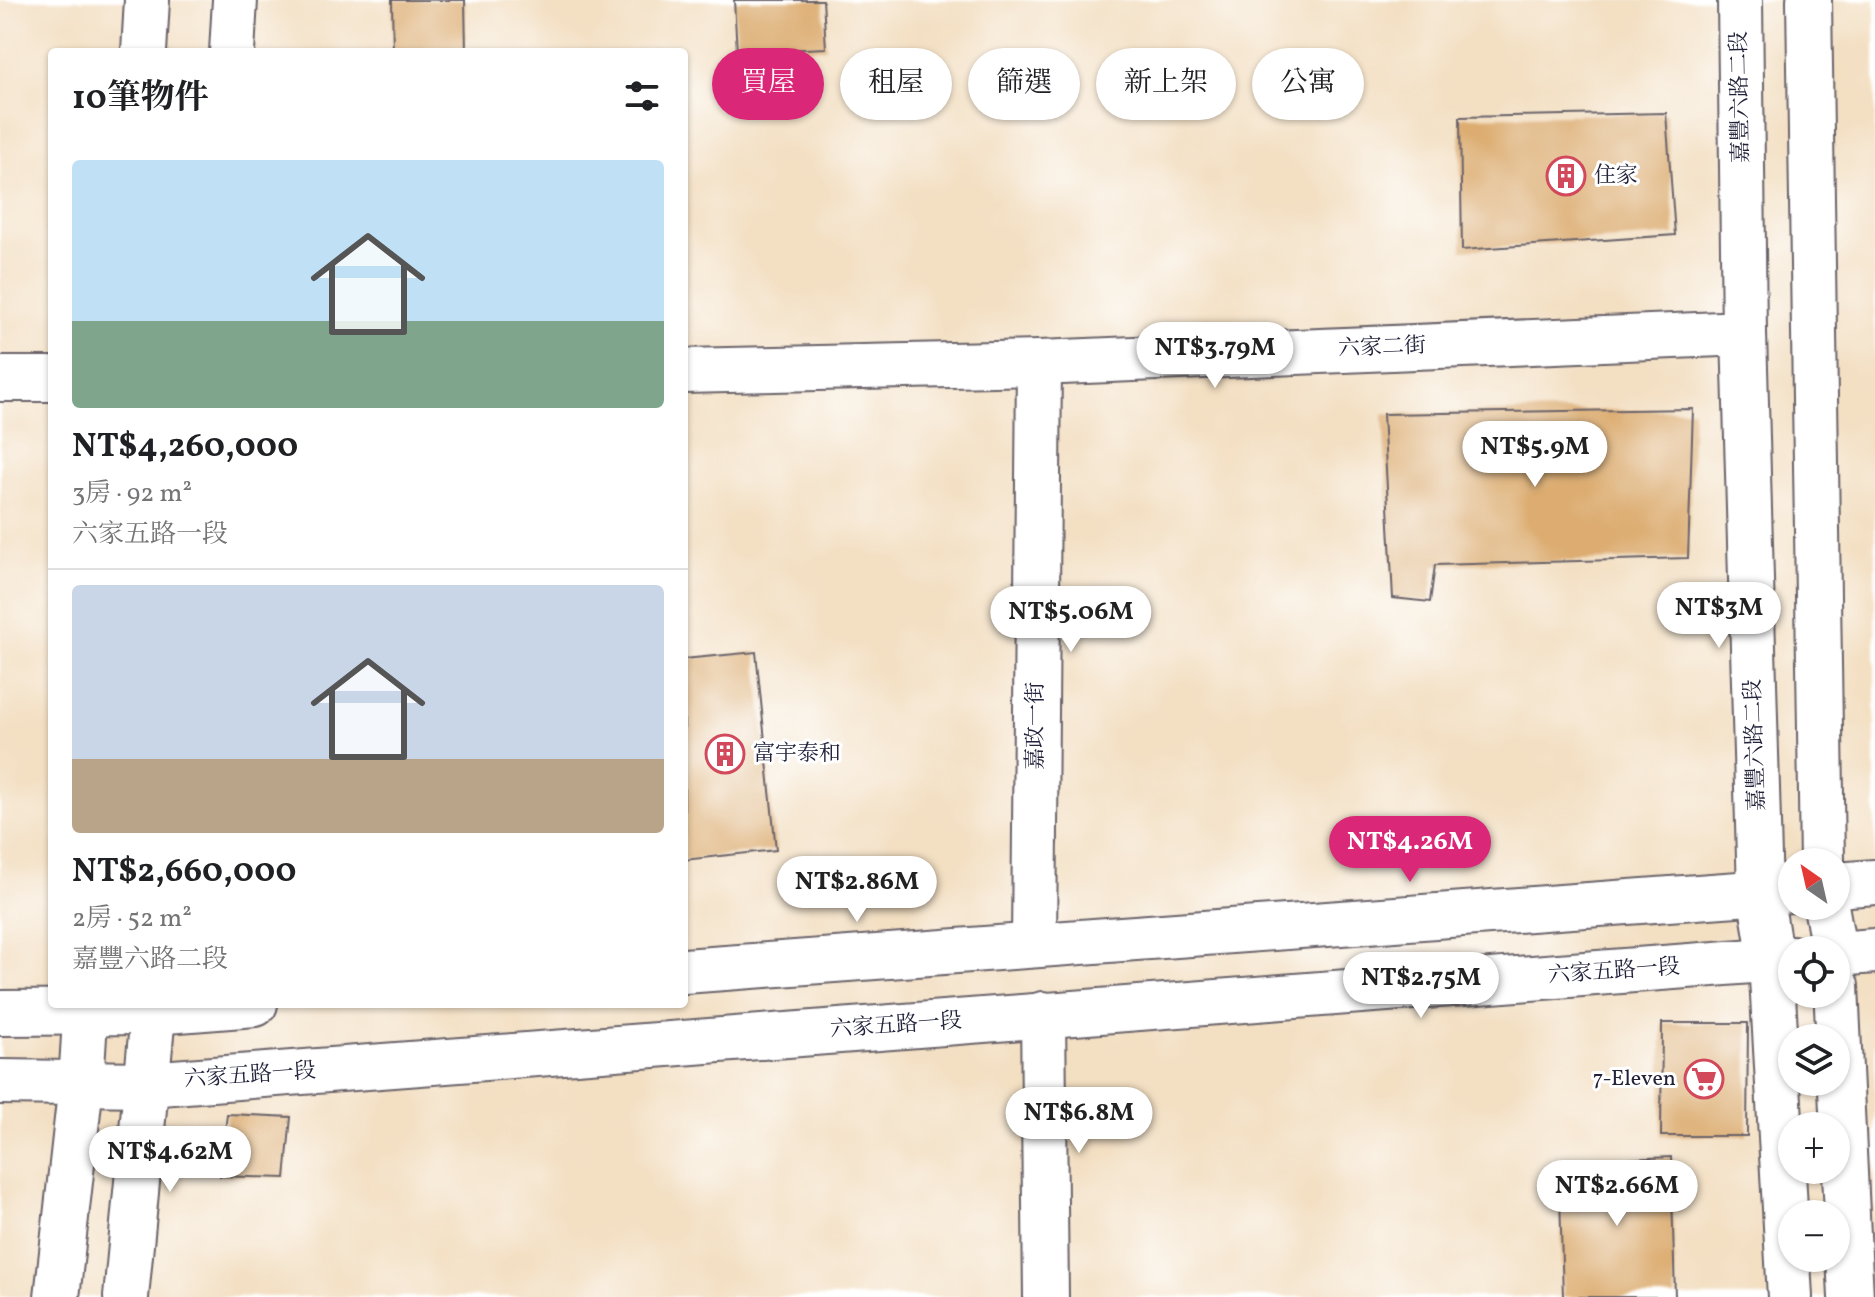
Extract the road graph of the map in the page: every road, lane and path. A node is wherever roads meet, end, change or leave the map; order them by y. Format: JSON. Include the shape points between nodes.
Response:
{"nodes":[{"id":1,"x":147,"y":0,"type":"edge"},
{"id":2,"x":235,"y":0,"type":"edge"},
{"id":3,"x":1740,"y":0,"type":"edge"},
{"id":4,"x":1809,"y":0,"type":"edge"},
{"id":5,"x":144,"y":48,"type":"edge"},
{"id":6,"x":232,"y":48,"type":"edge"},
{"id":7,"x":1744,"y":333,"type":"junction"},
{"id":8,"x":1039,"y":363,"type":"junction"},
{"id":9,"x":688,"y":371,"type":"edge"},
{"id":10,"x":0,"y":379,"type":"edge"},
{"id":11,"x":48,"y":379,"type":"edge"},
{"id":12,"x":1822,"y":848,"type":"edge"},
{"id":13,"x":1875,"y":882,"type":"edge"},
{"id":14,"x":1850,"y":884,"type":"edge"},
{"id":15,"x":1776,"y":892,"type":"edge"},
{"id":16,"x":1779,"y":936,"type":"edge"},
{"id":17,"x":1034,"y":945,"type":"junction"},
{"id":18,"x":1875,"y":951,"type":"edge"},
{"id":19,"x":1850,"y":952,"type":"edge"},
{"id":20,"x":1778,"y":959,"type":"edge"},
{"id":21,"x":688,"y":971,"type":"edge"},
{"id":22,"x":86,"y":1008,"type":"edge"},
{"id":23,"x":154,"y":1008,"type":"edge"},
{"id":24,"x":1782,"y":1008,"type":"edge"},
{"id":25,"x":1837,"y":1008,"type":"edge"},
{"id":26,"x":0,"y":1013,"type":"edge"},
{"id":27,"x":1043,"y":1014,"type":"junction"},
{"id":28,"x":0,"y":1082,"type":"edge"},
{"id":29,"x":81,"y":1084,"type":"junction"},
{"id":30,"x":147,"y":1084,"type":"junction"},
{"id":31,"x":57,"y":1297,"type":"edge"},
{"id":32,"x":126,"y":1297,"type":"edge"},
{"id":33,"x":1046,"y":1297,"type":"edge"},
{"id":34,"x":1790,"y":1297,"type":"edge"},
{"id":35,"x":1851,"y":1297,"type":"edge"}],
"edges":[{"from":1,"to":5,"type":"street"},
{"from":2,"to":6,"type":"street"},
{"from":3,"to":7,"type":"street","name":"嘉豐六路二段"},
{"from":4,"to":12,"type":"street"},
{"from":7,"to":8,"type":"street","name":"六家二街"},
{"from":7,"to":15,"type":"street","name":"嘉豐六路二段"},
{"from":8,"to":9,"type":"street","name":"六家二街"},
{"from":8,"to":17,"type":"street","name":"嘉政一街"},
{"from":10,"to":11,"type":"street"},
{"from":13,"to":14,"type":"street"},
{"from":15,"to":16,"type":"street","name":"嘉豐六路二段"},
{"from":15,"to":17,"type":"street"},
{"from":17,"to":21,"type":"street"},
{"from":18,"to":19,"type":"street"},
{"from":20,"to":27,"type":"street","name":"六家五路一段"},
{"from":22,"to":23,"type":"street"},
{"from":22,"to":26,"type":"street"},
{"from":22,"to":29,"type":"street"},
{"from":23,"to":30,"type":"street"},
{"from":24,"to":34,"type":"street","name":"嘉豐六路二段"},
{"from":25,"to":35,"type":"street"},
{"from":27,"to":30,"type":"street","name":"六家五路一段"},
{"from":27,"to":33,"type":"street"},
{"from":28,"to":29,"type":"street","name":"六家五路一段"},
{"from":29,"to":30,"type":"street","name":"六家五路一段"},
{"from":29,"to":31,"type":"street"},
{"from":30,"to":32,"type":"street"}]}
